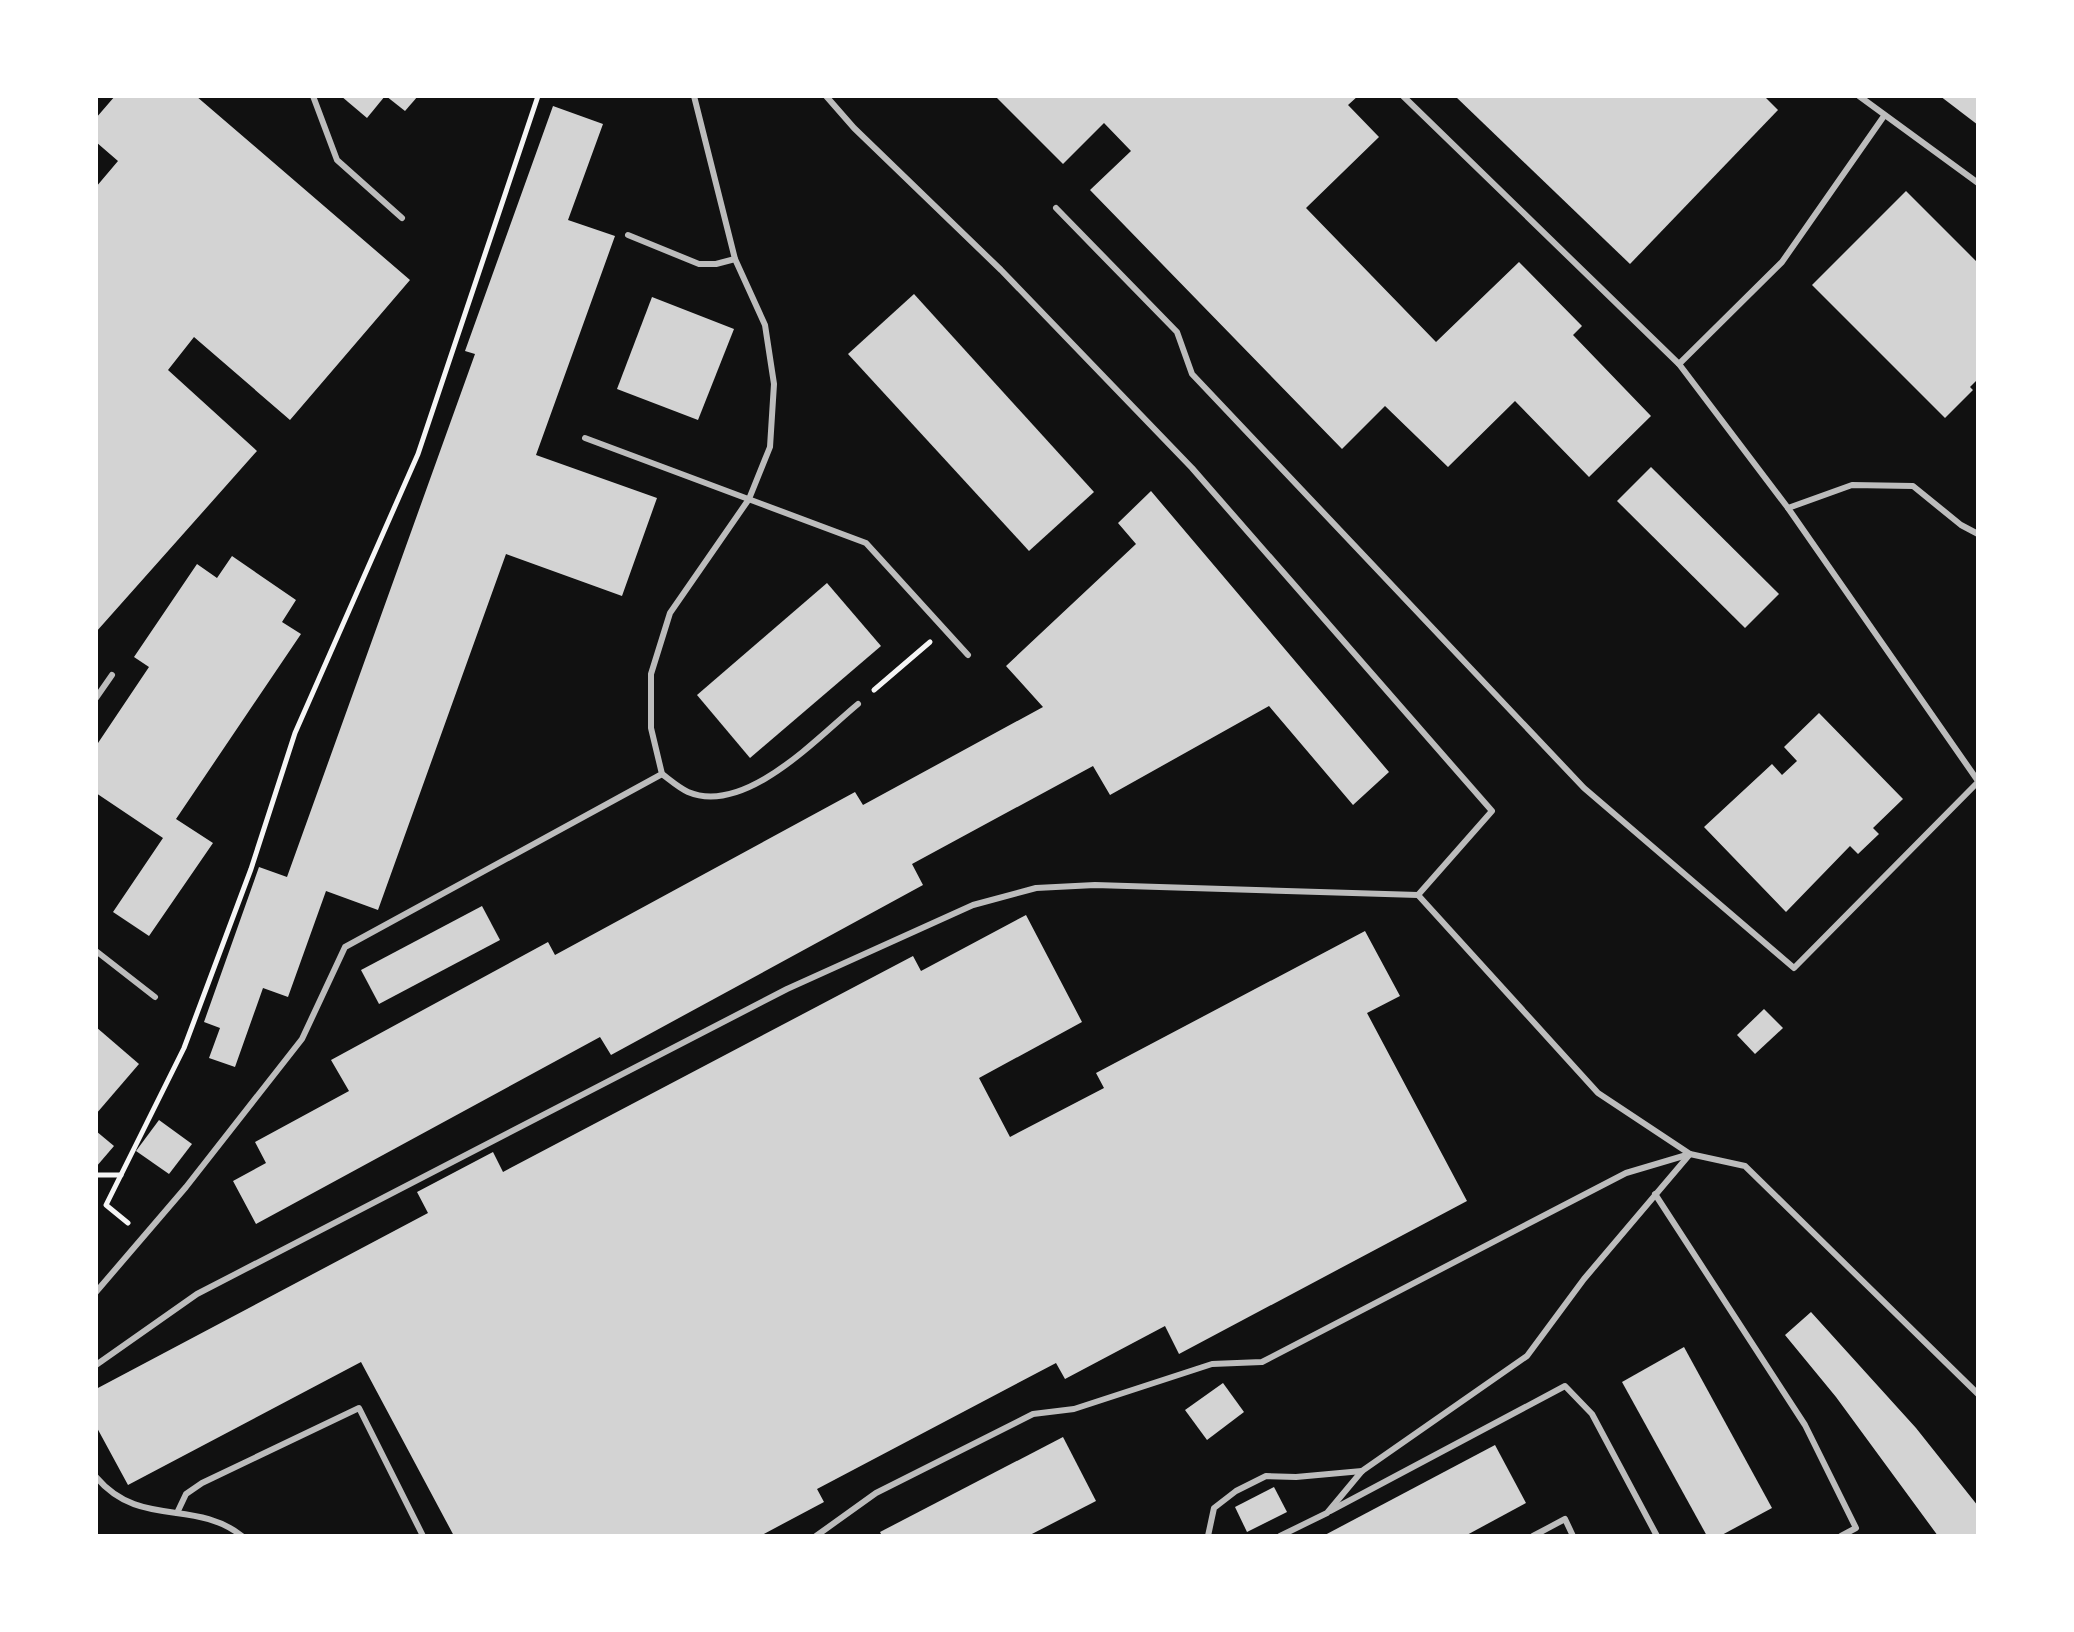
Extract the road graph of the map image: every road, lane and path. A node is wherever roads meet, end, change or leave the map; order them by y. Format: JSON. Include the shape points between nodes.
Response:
{"nodes":[{"id":1,"x":313,"y":96,"type":"edge"},
{"id":2,"x":538,"y":96,"type":"edge"},
{"id":3,"x":694,"y":96,"type":"edge"},
{"id":4,"x":826,"y":96,"type":"edge"},
{"id":5,"x":1403,"y":96,"type":"edge"},
{"id":6,"x":1859,"y":96,"type":"edge"},
{"id":7,"x":1884,"y":116,"type":"junction"},
{"id":8,"x":1978,"y":183,"type":"edge"},
{"id":9,"x":1056,"y":208,"type":"dead end"},
{"id":10,"x":402,"y":218,"type":"dead end"},
{"id":11,"x":628,"y":235,"type":"dead end"},
{"id":12,"x":735,"y":259,"type":"junction"},
{"id":13,"x":1679,"y":364,"type":"junction"},
{"id":14,"x":585,"y":438,"type":"dead end"},
{"id":15,"x":749,"y":499,"type":"junction"},
{"id":16,"x":1788,"y":508,"type":"junction"},
{"id":17,"x":1978,"y":534,"type":"edge"},
{"id":18,"x":944,"y":629,"type":"junction"},
{"id":19,"x":968,"y":655,"type":"dead end"},
{"id":20,"x":112,"y":675,"type":"dead end"},
{"id":21,"x":96,"y":698,"type":"edge"},
{"id":22,"x":858,"y":704,"type":"joint"},
{"id":23,"x":662,"y":774,"type":"junction"},
{"id":24,"x":1978,"y":782,"type":"edge"},
{"id":25,"x":1418,"y":895,"type":"junction"},
{"id":26,"x":96,"y":951,"type":"edge"},
{"id":27,"x":155,"y":997,"type":"dead end"},
{"id":28,"x":1690,"y":1154,"type":"junction"},
{"id":29,"x":96,"y":1175,"type":"edge"},
{"id":30,"x":121,"y":1175,"type":"junction"},
{"id":31,"x":1655,"y":1194,"type":"junction"},
{"id":32,"x":145,"y":1235,"type":"junction"},
{"id":33,"x":99,"y":1282,"type":"edge"},
{"id":34,"x":96,"y":1292,"type":"edge"},
{"id":35,"x":96,"y":1365,"type":"edge"},
{"id":36,"x":1978,"y":1394,"type":"edge"},
{"id":37,"x":1362,"y":1471,"type":"junction"},
{"id":38,"x":96,"y":1477,"type":"edge"},
{"id":39,"x":177,"y":1513,"type":"junction"},
{"id":40,"x":1327,"y":1513,"type":"junction"},
{"id":41,"x":242,"y":1536,"type":"edge"},
{"id":42,"x":423,"y":1536,"type":"edge"},
{"id":43,"x":816,"y":1536,"type":"edge"},
{"id":44,"x":1208,"y":1536,"type":"edge"},
{"id":45,"x":1280,"y":1536,"type":"edge"},
{"id":46,"x":1533,"y":1536,"type":"edge"},
{"id":47,"x":1573,"y":1536,"type":"edge"},
{"id":48,"x":1657,"y":1536,"type":"edge"},
{"id":49,"x":1841,"y":1536,"type":"edge"}],
"edges":[{"from":1,"to":10,"type":"lane","via":[[337,160]]},
{"from":2,"to":30,"type":"path","via":[[418,454],[295,733],[184,1048]]},
{"from":3,"to":12,"type":"lane"},
{"from":4,"to":25,"type":"lane","via":[[1192,468],[1492,811]]},
{"from":5,"to":13,"type":"lane"},
{"from":6,"to":7,"type":"lane"},
{"from":7,"to":8,"type":"lane"},
{"from":7,"to":13,"type":"lane","via":[[1782,262]]},
{"from":9,"to":24,"type":"lane","via":[[1177,332],[1192,374],[1584,788],[1794,968]]},
{"from":11,"to":12,"type":"lane","via":[[699,264]]},
{"from":12,"to":15,"type":"lane","via":[[765,325],[774,384],[770,447]]},
{"from":13,"to":16,"type":"lane"},
{"from":14,"to":15,"type":"lane"},
{"from":15,"to":18,"type":"lane","via":[[866,543]]},
{"from":15,"to":23,"type":"lane","via":[[670,613],[651,674],[651,728]]},
{"from":16,"to":17,"type":"lane","via":[[1852,485],[1913,486]]},
{"from":16,"to":24,"type":"lane"},
{"from":18,"to":19,"type":"lane"},
{"from":18,"to":22,"type":"path"},
{"from":20,"to":21,"type":"lane"},
{"from":22,"to":23,"type":"lane","via":[[763,782],[724,797],[688,793]]},
{"from":23,"to":32,"type":"lane","via":[[345,947],[302,1039]]},
{"from":25,"to":28,"type":"lane","via":[[1598,1093]]},
{"from":25,"to":35,"type":"lane","via":[[1095,885],[1036,888],[973,905],[774,995],[197,1294]]},
{"from":26,"to":27,"type":"lane"},
{"from":28,"to":31,"type":"lane"},
{"from":28,"to":36,"type":"lane","via":[[1745,1166]]},
{"from":28,"to":43,"type":"lane","via":[[1626,1173],[1262,1362],[1212,1364],[1074,1409],[1033,1414],[876,1493]]},
{"from":29,"to":30,"type":"path"},
{"from":30,"to":32,"type":"path","via":[[106,1205]]},
{"from":31,"to":37,"type":"lane","via":[[1527,1356]]},
{"from":31,"to":49,"type":"lane","via":[[1805,1425],[1856,1528]]},
{"from":32,"to":33,"type":"lane"},
{"from":33,"to":34,"type":"lane"},
{"from":37,"to":40,"type":"lane"},
{"from":37,"to":44,"type":"lane","via":[[1266,1476],[1214,1508]]},
{"from":38,"to":39,"type":"lane","via":[[137,1507]]},
{"from":39,"to":41,"type":"lane","via":[[202,1516]]},
{"from":39,"to":42,"type":"lane","via":[[186,1494],[202,1483],[359,1408]]},
{"from":40,"to":45,"type":"lane"},
{"from":40,"to":48,"type":"lane","via":[[1565,1386],[1592,1414]]},
{"from":46,"to":47,"type":"lane","via":[[1565,1519]]}]}
